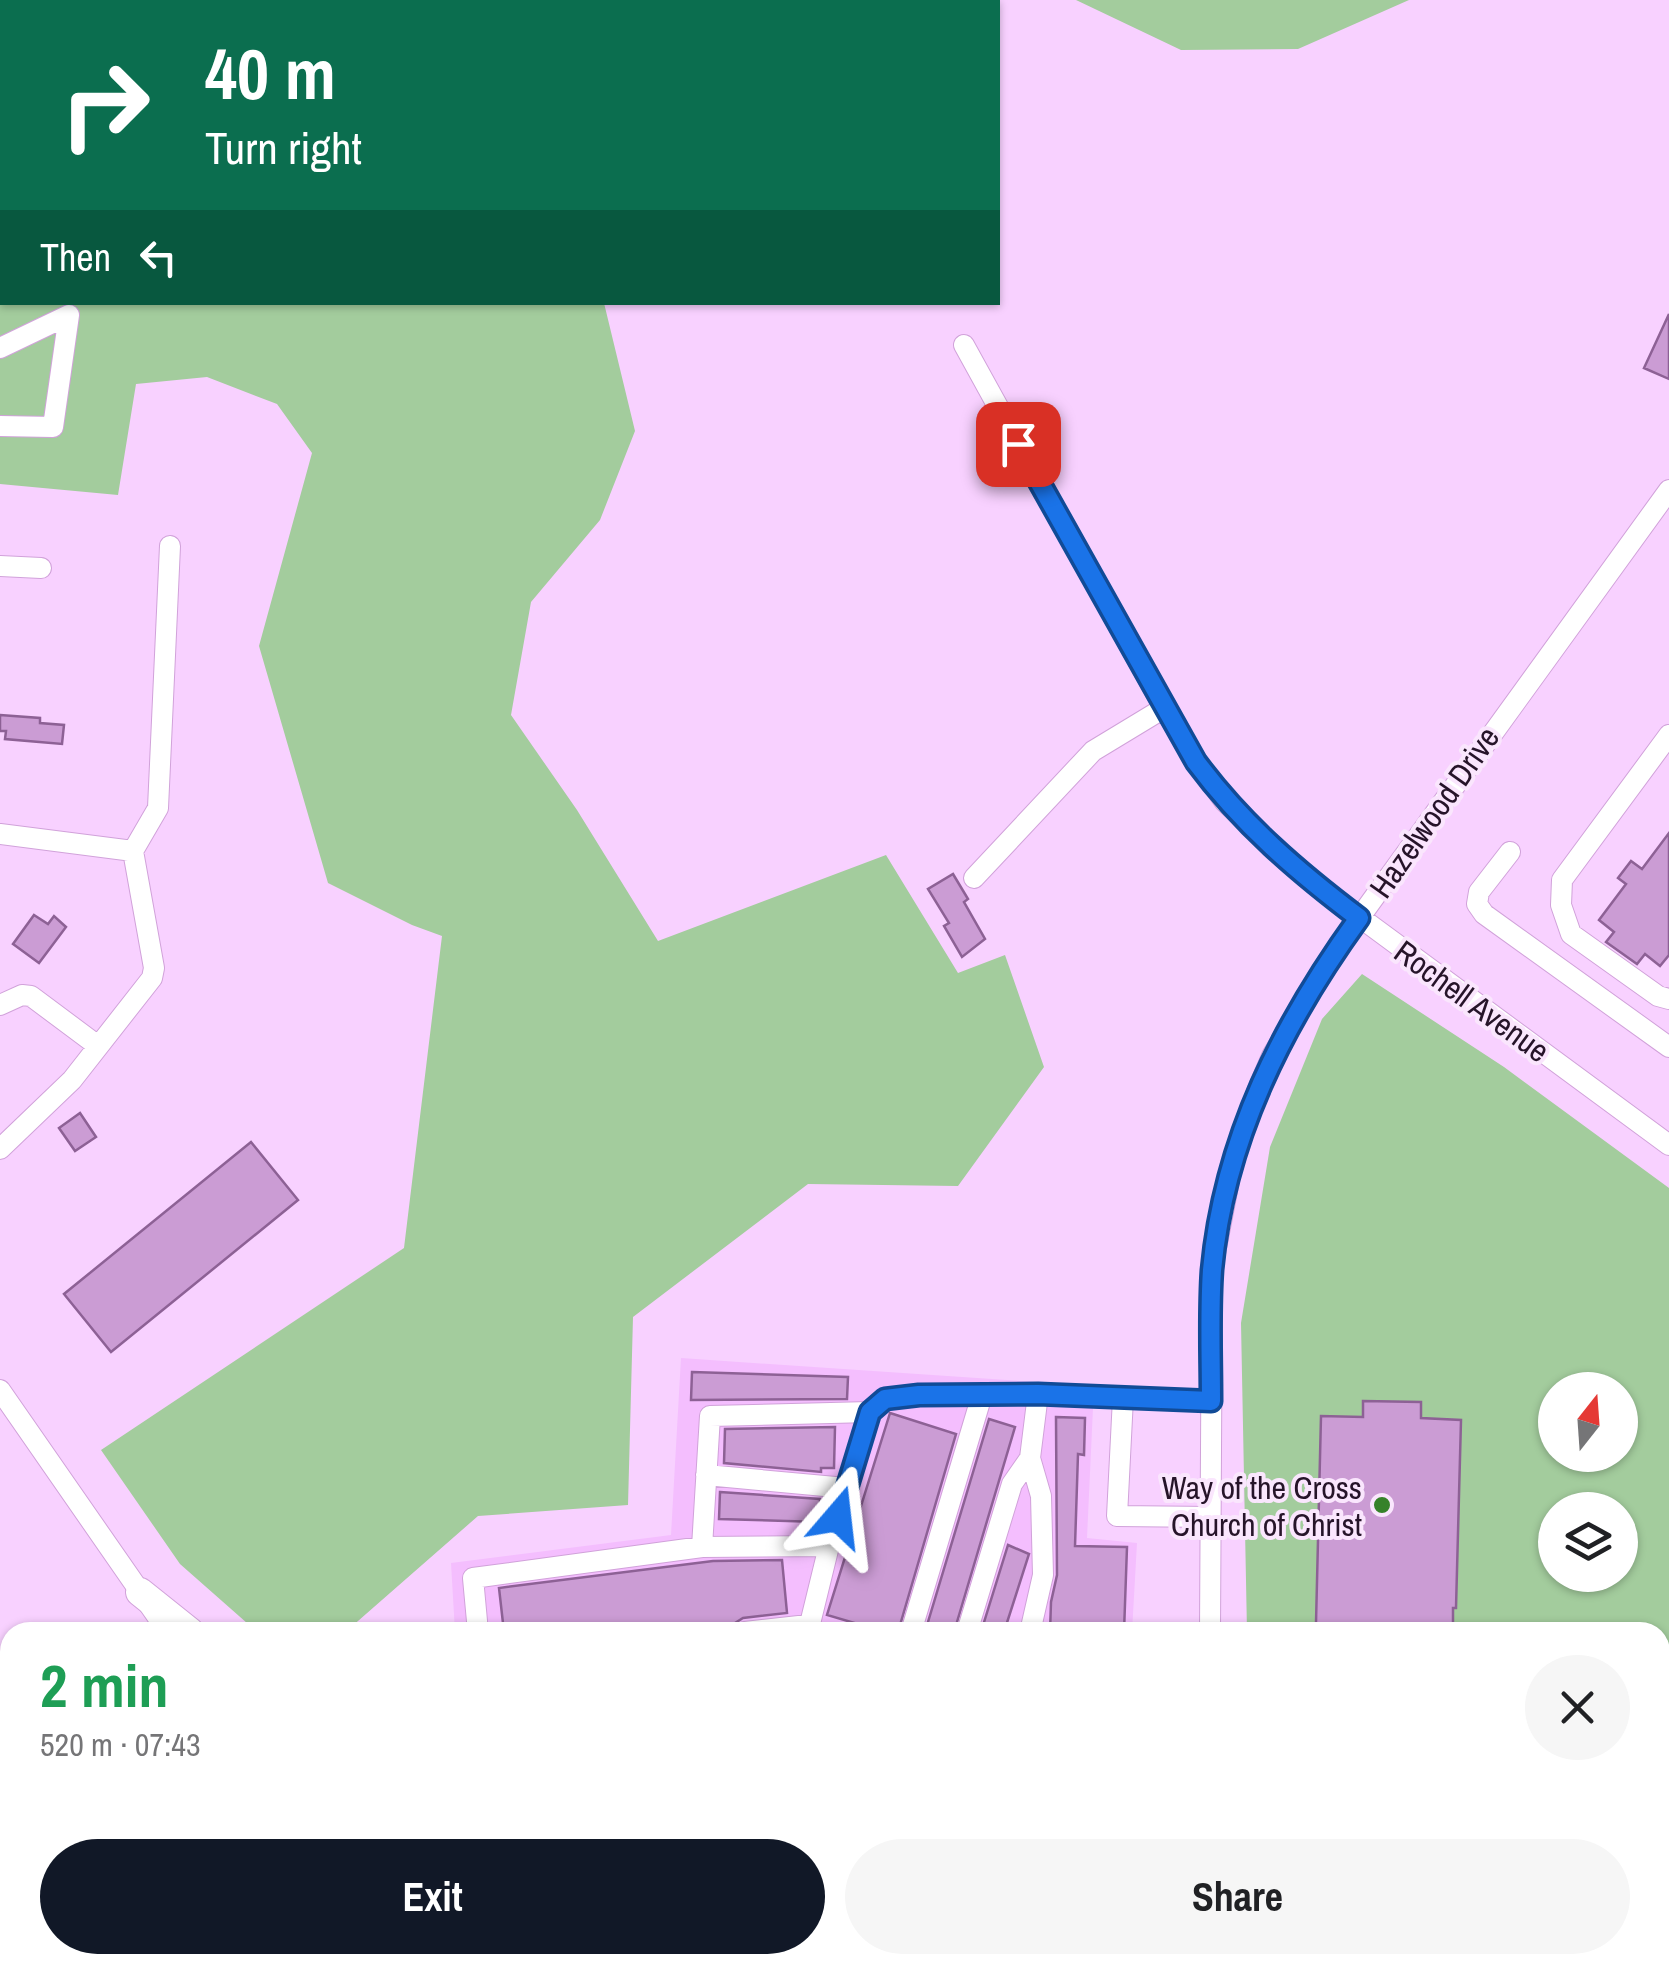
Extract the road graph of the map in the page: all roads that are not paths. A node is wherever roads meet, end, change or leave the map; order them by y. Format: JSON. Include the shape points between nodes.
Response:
{"nodes":[{"id":1,"x":964,"y":345,"type":"dead end"},
{"id":2,"x":0,"y":348,"type":"edge"},
{"id":3,"x":0,"y":426,"type":"edge"},
{"id":4,"x":1669,"y":490,"type":"edge"},
{"id":5,"x":170,"y":546,"type":"dead end"},
{"id":6,"x":0,"y":566,"type":"edge"},
{"id":7,"x":41,"y":568,"type":"dead end"},
{"id":8,"x":1164,"y":708,"type":"junction"},
{"id":9,"x":1669,"y":735,"type":"edge"},
{"id":10,"x":0,"y":834,"type":"edge"},
{"id":11,"x":133,"y":851,"type":"junction"},
{"id":12,"x":1510,"y":852,"type":"dead end"},
{"id":13,"x":974,"y":878,"type":"dead end"},
{"id":14,"x":1359,"y":918,"type":"junction"},
{"id":15,"x":1669,"y":1000,"type":"edge"},
{"id":16,"x":0,"y":1005,"type":"edge"},
{"id":17,"x":98,"y":1046,"type":"junction"},
{"id":18,"x":1669,"y":1046,"type":"edge"},
{"id":19,"x":1669,"y":1145,"type":"edge"},
{"id":20,"x":0,"y":1149,"type":"edge"},
{"id":21,"x":0,"y":1390,"type":"edge"},
{"id":22,"x":982,"y":1394,"type":"junction"},
{"id":23,"x":1038,"y":1394,"type":"junction"},
{"id":24,"x":1123,"y":1398,"type":"junction"},
{"id":25,"x":1211,"y":1401,"type":"junction"},
{"id":26,"x":870,"y":1412,"type":"junction"},
{"id":27,"x":1030,"y":1458,"type":"junction"},
{"id":28,"x":706,"y":1476,"type":"junction"},
{"id":29,"x":846,"y":1488,"type":"junction"},
{"id":30,"x":1211,"y":1517,"type":"junction"},
{"id":31,"x":830,"y":1546,"type":"junction"},
{"id":32,"x":702,"y":1547,"type":"junction"},
{"id":33,"x":140,"y":1592,"type":"junction"},
{"id":34,"x":161,"y":1622,"type":"edge"},
{"id":35,"x":178,"y":1622,"type":"edge"},
{"id":36,"x":477,"y":1622,"type":"edge"},
{"id":37,"x":810,"y":1622,"type":"edge"},
{"id":38,"x":914,"y":1622,"type":"edge"},
{"id":39,"x":970,"y":1622,"type":"edge"},
{"id":40,"x":1032,"y":1622,"type":"edge"},
{"id":41,"x":1210,"y":1622,"type":"edge"}],
"edges":[{"from":1,"to":8,"type":"street","name":"Rochell Avenue"},
{"from":2,"to":3,"type":"street","via":[[68,315],[53,428]]},
{"from":4,"to":14,"type":"street","name":"Hazelwood Drive"},
{"from":5,"to":11,"type":"street","via":[[158,808]]},
{"from":6,"to":7,"type":"street"},
{"from":8,"to":13,"type":"street","via":[[1094,751]]},
{"from":8,"to":14,"type":"street","name":"Rochell Avenue","via":[[1225,802]]},
{"from":9,"to":15,"type":"street","via":[[1562,880],[1561,906],[1571,934]]},
{"from":10,"to":11,"type":"street"},
{"from":11,"to":17,"type":"street","via":[[154,968]]},
{"from":12,"to":18,"type":"street","via":[[1479,892],[1484,914]]},
{"from":14,"to":19,"type":"street","name":"Rochell Avenue"},
{"from":14,"to":25,"type":"street","name":"Hazelwood Drive","via":[[1272,1056],[1233,1160],[1212,1269]]},
{"from":16,"to":17,"type":"street","via":[[31,996]]},
{"from":17,"to":20,"type":"street"},
{"from":21,"to":33,"type":"street"},
{"from":22,"to":23,"type":"street"},
{"from":22,"to":26,"type":"street","via":[[885,1399]]},
{"from":22,"to":38,"type":"street"},
{"from":23,"to":24,"type":"street"},
{"from":23,"to":27,"type":"street"},
{"from":24,"to":25,"type":"street"},
{"from":24,"to":30,"type":"street","via":[[1117,1516]]},
{"from":25,"to":30,"type":"street","name":"Hazelwood Drive"},
{"from":26,"to":28,"type":"street","via":[[710,1416]]},
{"from":26,"to":29,"type":"street"},
{"from":27,"to":39,"type":"street","via":[[1012,1484]]},
{"from":27,"to":40,"type":"street","via":[[1041,1496],[1043,1575]]},
{"from":28,"to":29,"type":"street"},
{"from":28,"to":32,"type":"street"},
{"from":29,"to":31,"type":"street"},
{"from":30,"to":41,"type":"street","name":"Hazelwood Drive"},
{"from":31,"to":32,"type":"street"},
{"from":31,"to":37,"type":"street"},
{"from":32,"to":36,"type":"street","via":[[473,1578]]},
{"from":33,"to":34,"type":"street"},
{"from":33,"to":35,"type":"main road"}]}
